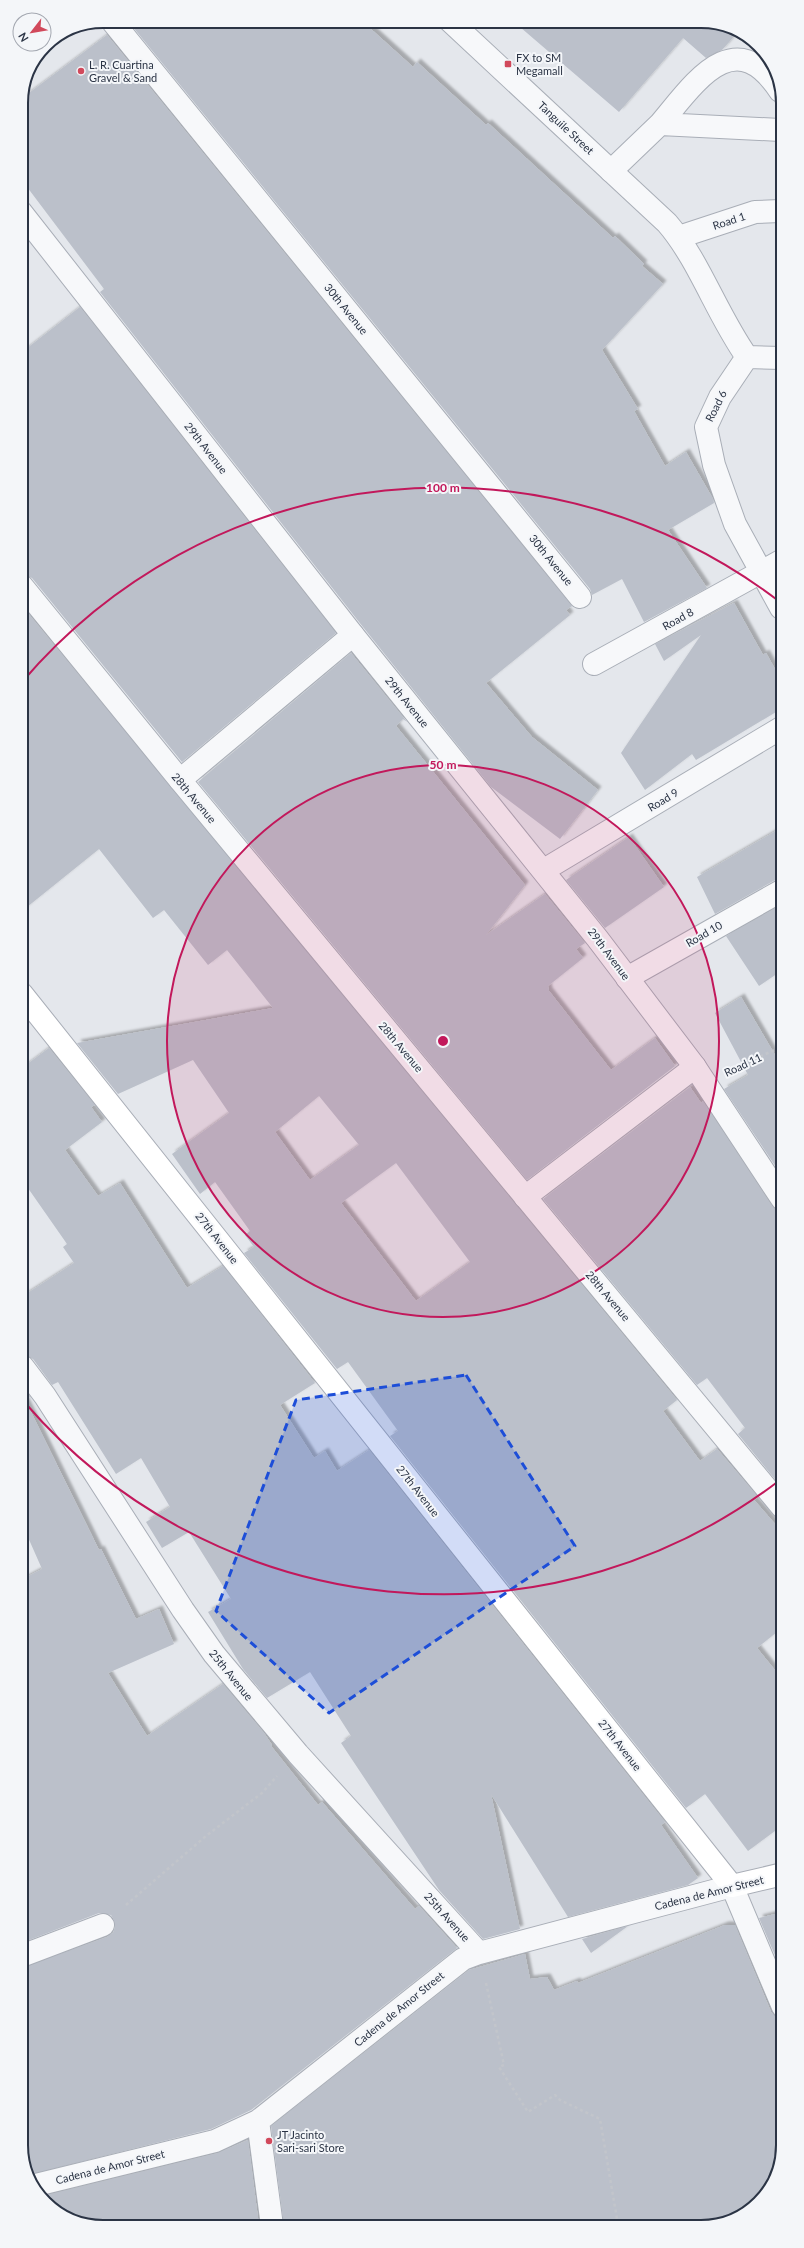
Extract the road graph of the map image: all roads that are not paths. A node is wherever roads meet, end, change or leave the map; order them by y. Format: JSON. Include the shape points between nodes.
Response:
{"nodes":[{"id":1,"x":118,"y":28,"type":"edge"},
{"id":2,"x":458,"y":28,"type":"edge"},
{"id":3,"x":773,"y":83,"type":"edge"},
{"id":4,"x":660,"y":124,"type":"junction"},
{"id":5,"x":776,"y":130,"type":"edge"},
{"id":6,"x":611,"y":171,"type":"junction"},
{"id":7,"x":776,"y":210,"type":"edge"},
{"id":8,"x":28,"y":221,"type":"edge"},
{"id":9,"x":680,"y":237,"type":"junction"},
{"id":10,"x":747,"y":356,"type":"junction"},
{"id":11,"x":776,"y":358,"type":"edge"},
{"id":12,"x":776,"y":564,"type":"edge"},
{"id":13,"x":761,"y":573,"type":"junction"},
{"id":14,"x":28,"y":593,"type":"edge"},
{"id":15,"x":580,"y":597,"type":"dead end"},
{"id":16,"x":776,"y":599,"type":"edge"},
{"id":17,"x":353,"y":636,"type":"junction"},
{"id":18,"x":594,"y":664,"type":"dead end"},
{"id":19,"x":776,"y":731,"type":"edge"},
{"id":20,"x":180,"y":780,"type":"junction"},
{"id":21,"x":544,"y":870,"type":"junction"},
{"id":22,"x":776,"y":894,"type":"edge"},
{"id":23,"x":627,"y":978,"type":"junction"},
{"id":24,"x":28,"y":1007,"type":"edge"},
{"id":25,"x":700,"y":1075,"type":"junction"},
{"id":26,"x":776,"y":1190,"type":"edge"},
{"id":27,"x":525,"y":1197,"type":"junction"},
{"id":28,"x":28,"y":1374,"type":"edge"},
{"id":29,"x":776,"y":1494,"type":"edge"},
{"id":30,"x":776,"y":1876,"type":"edge"},
{"id":31,"x":732,"y":1886,"type":"junction"},
{"id":32,"x":103,"y":1925,"type":"road end"},
{"id":33,"x":28,"y":1953,"type":"edge"},
{"id":34,"x":479,"y":1953,"type":"junction"},
{"id":35,"x":776,"y":1990,"type":"edge"},
{"id":36,"x":258,"y":2121,"type":"junction"},
{"id":37,"x":39,"y":2184,"type":"edge"},
{"id":38,"x":271,"y":2220,"type":"edge"}],
"edges":[{"from":1,"to":15,"type":"street","name":"30th Avenue"},
{"from":2,"to":6,"type":"street","name":"Tanguile Street"},
{"from":3,"to":4,"type":"street","via":[[761,69],[749,61],[736,58],[719,64],[701,76]]},
{"from":4,"to":5,"type":"street"},
{"from":4,"to":6,"type":"street"},
{"from":6,"to":9,"type":"street","name":"Tanguile Street"},
{"from":7,"to":9,"type":"street","name":"Road 1","via":[[755,212]]},
{"from":8,"to":17,"type":"street","name":"29th Avenue"},
{"from":9,"to":10,"type":"street","via":[[724,323]]},
{"from":10,"to":11,"type":"street"},
{"from":10,"to":13,"type":"street","name":"Road 6","via":[[720,396],[706,427],[714,465],[735,524]]},
{"from":12,"to":13,"type":"street","name":"Road 8"},
{"from":13,"to":16,"type":"street","name":"Road 6"},
{"from":13,"to":18,"type":"street","name":"Road 8"},
{"from":14,"to":20,"type":"street","name":"28th Avenue"},
{"from":17,"to":20,"type":"street"},
{"from":17,"to":21,"type":"street","name":"29th Avenue"},
{"from":19,"to":21,"type":"street","name":"Road 9"},
{"from":20,"to":27,"type":"street","name":"28th Avenue"},
{"from":21,"to":23,"type":"street","name":"29th Avenue"},
{"from":22,"to":23,"type":"street","name":"Road 10"},
{"from":23,"to":25,"type":"street","name":"29th Avenue"},
{"from":24,"to":31,"type":"street","name":"27th Avenue"},
{"from":25,"to":26,"type":"street","name":"29th Avenue"},
{"from":25,"to":27,"type":"street"},
{"from":27,"to":29,"type":"street","name":"28th Avenue"},
{"from":28,"to":34,"type":"street","name":"25th Avenue","via":[[214,1654],[298,1754]]},
{"from":30,"to":31,"type":"street","name":"Cadena de Amor Street"},
{"from":31,"to":34,"type":"street","name":"Cadena de Amor Street"},
{"from":31,"to":35,"type":"street","name":"27th Avenue"},
{"from":32,"to":33,"type":"street"},
{"from":34,"to":36,"type":"street","name":"Cadena de Amor Street","via":[[447,1970]]},
{"from":36,"to":37,"type":"street","name":"Cadena de Amor Street","via":[[215,2140]]},
{"from":36,"to":38,"type":"street"}]}
